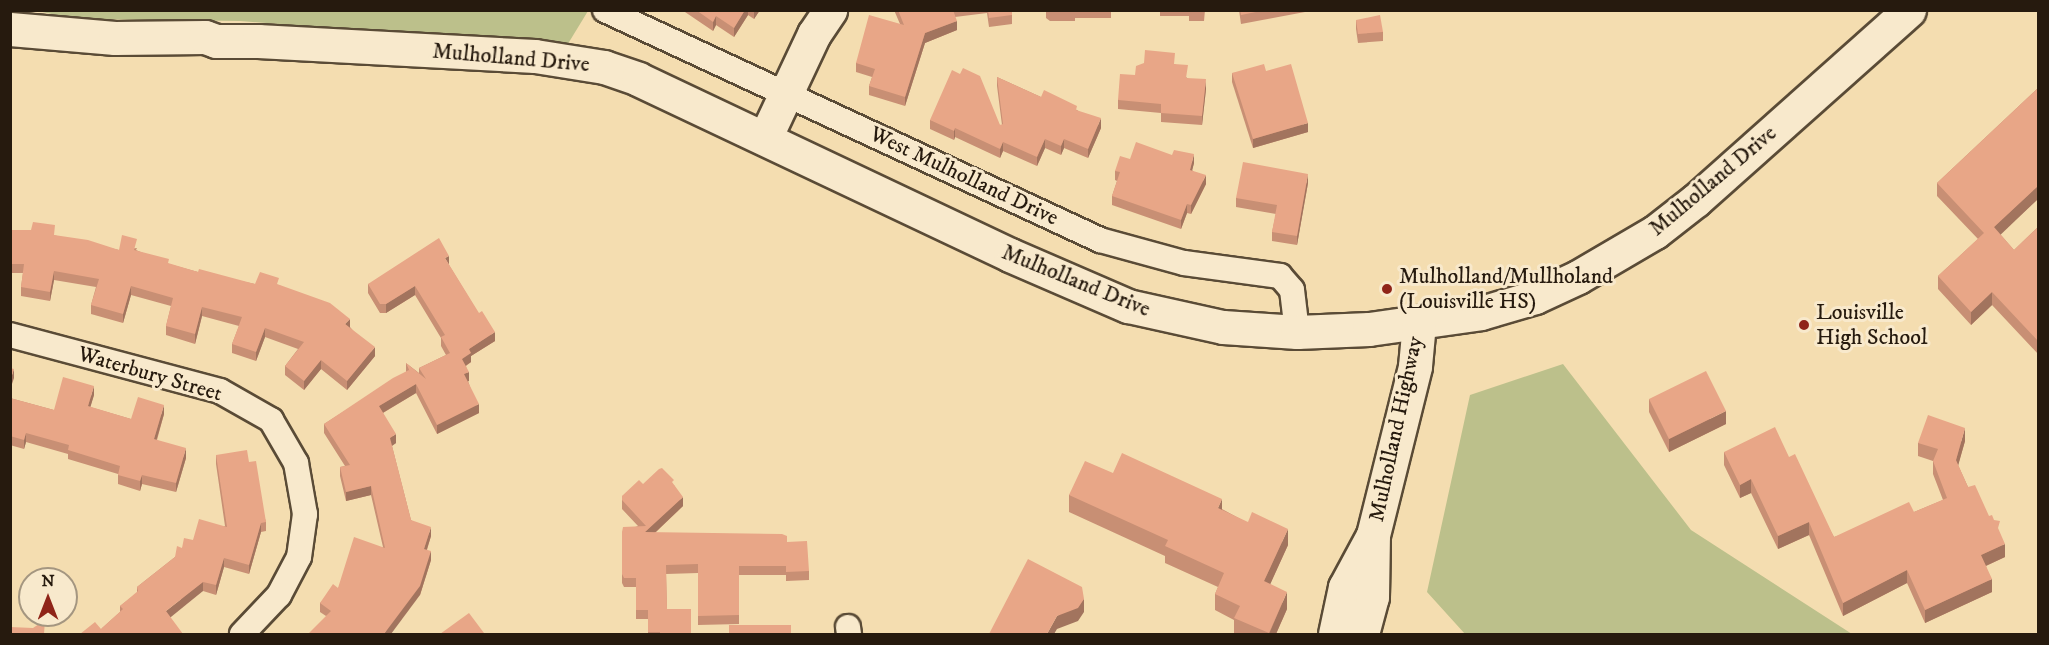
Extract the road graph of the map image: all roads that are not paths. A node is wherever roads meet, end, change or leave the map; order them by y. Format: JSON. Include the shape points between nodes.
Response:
{"nodes":[{"id":1,"x":605,"y":10,"type":"edge"},
{"id":2,"x":830,"y":10,"type":"edge"},
{"id":3,"x":1909,"y":10,"type":"edge"},
{"id":4,"x":10,"y":29,"type":"edge"},
{"id":5,"x":216,"y":42,"type":"junction"},
{"id":6,"x":10,"y":51,"type":"edge"},
{"id":7,"x":785,"y":93,"type":"junction"},
{"id":8,"x":765,"y":138,"type":"junction"},
{"id":9,"x":1419,"y":323,"type":"junction"},
{"id":10,"x":1297,"y":332,"type":"junction"},
{"id":11,"x":10,"y":335,"type":"edge"},
{"id":12,"x":1373,"y":535,"type":"junction"},
{"id":13,"x":242,"y":634,"type":"edge"},
{"id":14,"x":1335,"y":634,"type":"edge"},
{"id":15,"x":1362,"y":634,"type":"edge"}],
"edges":[{"from":1,"to":7,"type":"street","name":"West Mulholland Drive"},
{"from":2,"to":7,"type":"main road"},
{"from":3,"to":9,"type":"main road","name":"Mulholland Drive","via":[[1696,200],[1654,232],[1578,277],[1535,297],[1481,313]]},
{"from":4,"to":5,"type":"main road","name":"Mulholland Drive","via":[[115,38],[205,37]]},
{"from":5,"to":6,"type":"main road","name":"Mulholland Drive","via":[[205,47]]},
{"from":5,"to":8,"type":"main road","name":"Mulholland Drive","via":[[258,41],[568,60],[638,79]]},
{"from":7,"to":8,"type":"main road"},
{"from":7,"to":10,"type":"street","name":"West Mulholland Drive","via":[[1100,240],[1184,263],[1280,276],[1293,290]]},
{"from":8,"to":10,"type":"main road","name":"Mulholland Drive","via":[[1010,255],[1128,306],[1223,327]]},
{"from":9,"to":10,"type":"main road","name":"Mulholland Drive"},
{"from":9,"to":12,"type":"main road","name":"Mulholland Highway","via":[[1415,366]]},
{"from":11,"to":13,"type":"street","name":"Waterbury Street","via":[[220,391],[271,420],[296,463],[305,514],[299,557],[279,595]]},
{"from":12,"to":14,"type":"main road","name":"Mulholland Highway","via":[[1345,587]]},
{"from":12,"to":15,"type":"main road","name":"Mulholland Highway","via":[[1372,597]]}]}
